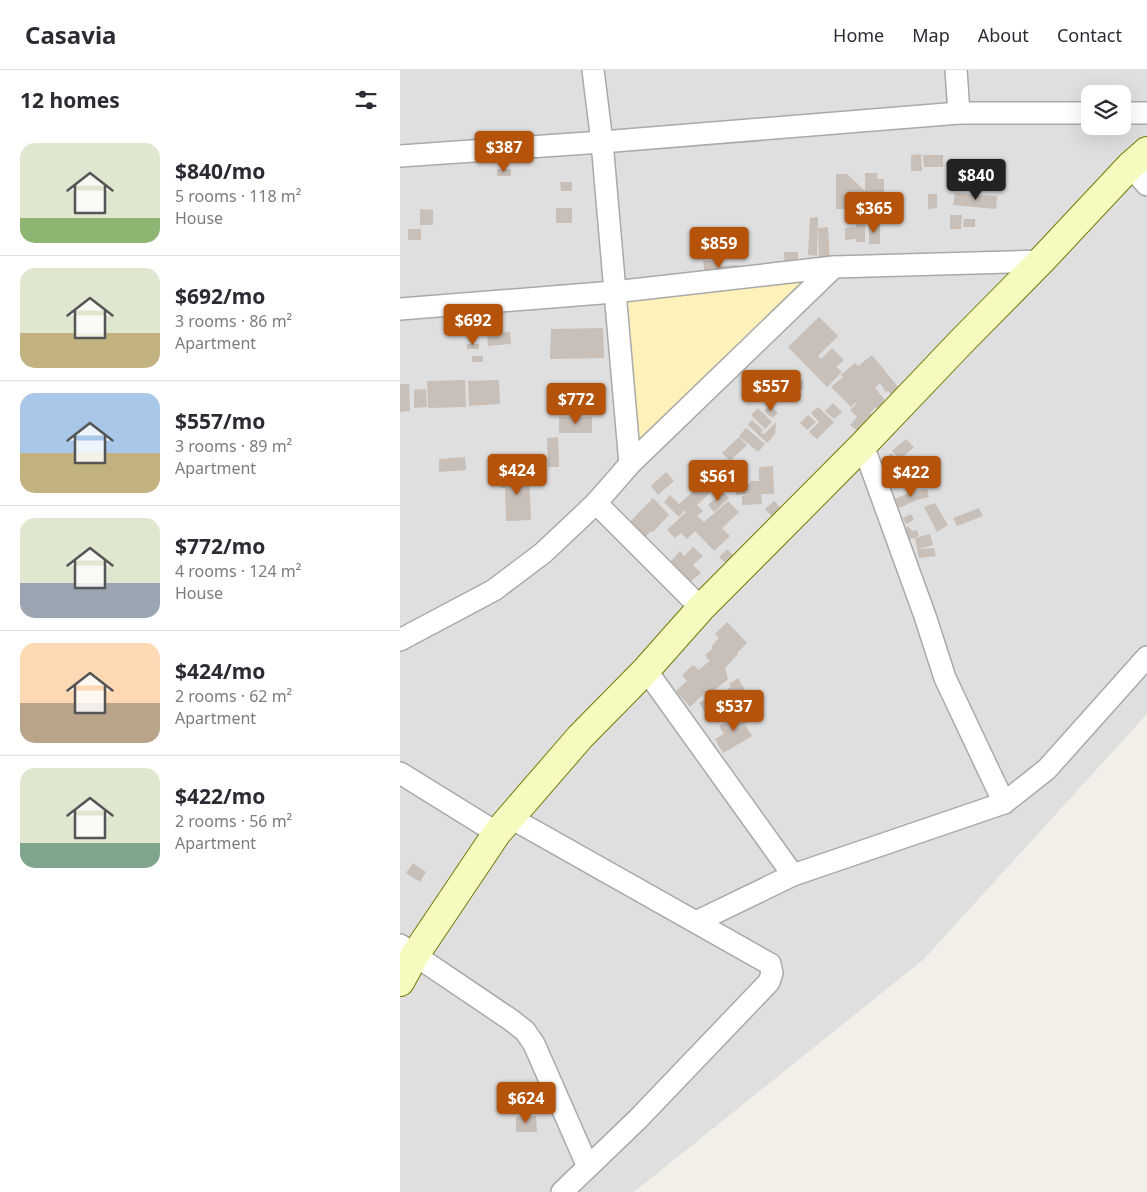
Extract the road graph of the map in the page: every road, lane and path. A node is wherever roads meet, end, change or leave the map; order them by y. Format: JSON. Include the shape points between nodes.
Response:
{"nodes":[{"id":1,"x":593,"y":70,"type":"edge"},
{"id":2,"x":956,"y":70,"type":"edge"},
{"id":3,"x":959,"y":113,"type":"junction"},
{"id":4,"x":1081,"y":113,"type":"edge"},
{"id":5,"x":1131,"y":113,"type":"edge"},
{"id":6,"x":1147,"y":113,"type":"edge"},
{"id":7,"x":602,"y":142,"type":"junction"},
{"id":8,"x":400,"y":156,"type":"edge"},
{"id":9,"x":1141,"y":168,"type":"edge"},
{"id":10,"x":1041,"y":261,"type":"junction"},
{"id":11,"x":834,"y":267,"type":"junction"},
{"id":12,"x":614,"y":292,"type":"junction"},
{"id":13,"x":400,"y":309,"type":"edge"},
{"id":14,"x":863,"y":445,"type":"junction"},
{"id":15,"x":630,"y":464,"type":"junction"},
{"id":16,"x":596,"y":503,"type":"junction"},
{"id":17,"x":701,"y":608,"type":"junction"},
{"id":18,"x":400,"y":640,"type":"edge"},
{"id":19,"x":1147,"y":656,"type":"edge"},
{"id":20,"x":646,"y":670,"type":"junction"},
{"id":21,"x":400,"y":773,"type":"edge"},
{"id":22,"x":1004,"y":802,"type":"junction"},
{"id":23,"x":504,"y":826,"type":"junction"},
{"id":24,"x":793,"y":875,"type":"junction"},
{"id":25,"x":696,"y":922,"type":"junction"},
{"id":26,"x":408,"y":950,"type":"edge"},
{"id":27,"x":400,"y":982,"type":"edge"},
{"id":28,"x":588,"y":1168,"type":"junction"},
{"id":29,"x":562,"y":1192,"type":"edge"}],
"edges":[{"from":1,"to":7,"type":"street"},
{"from":2,"to":3,"type":"street"},
{"from":3,"to":4,"type":"street"},
{"from":3,"to":7,"type":"street"},
{"from":5,"to":6,"type":"street"},
{"from":7,"to":8,"type":"street"},
{"from":7,"to":12,"type":"street"},
{"from":9,"to":10,"type":"street"},
{"from":10,"to":11,"type":"street"},
{"from":10,"to":14,"type":"street"},
{"from":11,"to":12,"type":"street"},
{"from":11,"to":15,"type":"street"},
{"from":12,"to":13,"type":"street"},
{"from":12,"to":15,"type":"street"},
{"from":14,"to":17,"type":"street"},
{"from":14,"to":22,"type":"street","via":[[926,616],[945,678]]},
{"from":15,"to":16,"type":"street"},
{"from":16,"to":17,"type":"street"},
{"from":16,"to":18,"type":"street","via":[[543,553],[494,590]]},
{"from":17,"to":20,"type":"street"},
{"from":19,"to":22,"type":"street","via":[[1047,769]]},
{"from":20,"to":23,"type":"street","via":[[580,737]]},
{"from":20,"to":24,"type":"street"},
{"from":21,"to":23,"type":"street"},
{"from":22,"to":24,"type":"street"},
{"from":23,"to":25,"type":"street"},
{"from":23,"to":26,"type":"street"},
{"from":24,"to":25,"type":"street"},
{"from":25,"to":28,"type":"street","via":[[770,964],[769,982]]},
{"from":26,"to":27,"type":"street"},
{"from":26,"to":28,"type":"street","via":[[524,1031],[534,1044]]},
{"from":28,"to":29,"type":"street"}]}
